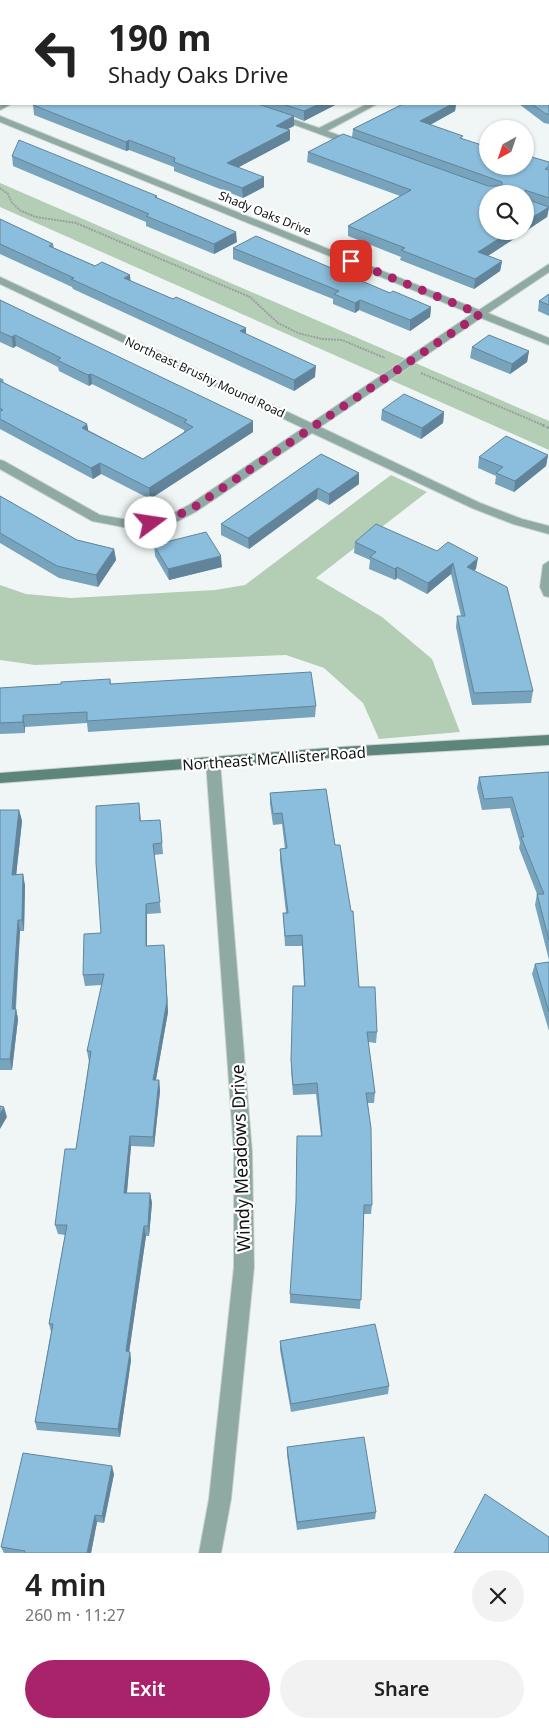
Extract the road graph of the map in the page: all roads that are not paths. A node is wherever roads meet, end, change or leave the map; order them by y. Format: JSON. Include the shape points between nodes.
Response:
{"nodes":[{"id":1,"x":245,"y":105,"type":"edge"},
{"id":2,"x":371,"y":105,"type":"edge"},
{"id":3,"x":0,"y":119,"type":"edge"},
{"id":4,"x":320,"y":132,"type":"junction"},
{"id":5,"x":366,"y":148,"type":"edge"},
{"id":6,"x":549,"y":267,"type":"edge"},
{"id":7,"x":0,"y":280,"type":"edge"},
{"id":8,"x":480,"y":314,"type":"junction"},
{"id":9,"x":549,"y":342,"type":"edge"},
{"id":10,"x":312,"y":428,"type":"junction"},
{"id":11,"x":0,"y":464,"type":"edge"},
{"id":12,"x":549,"y":530,"type":"edge"},
{"id":13,"x":549,"y":566,"type":"edge"},
{"id":14,"x":549,"y":593,"type":"edge"},
{"id":15,"x":549,"y":740,"type":"edge"},
{"id":16,"x":213,"y":762,"type":"junction"},
{"id":17,"x":0,"y":778,"type":"edge"},
{"id":18,"x":210,"y":1553,"type":"edge"}],
"edges":[{"from":1,"to":4,"type":"street"},
{"from":2,"to":4,"type":"street"},
{"from":3,"to":8,"type":"street","name":"Shady Oaks Drive"},
{"from":4,"to":5,"type":"street"},
{"from":6,"to":8,"type":"street"},
{"from":7,"to":10,"type":"street","name":"Northeast Brushy Mound Road"},
{"from":8,"to":9,"type":"street","name":"Shady Oaks Drive"},
{"from":8,"to":10,"type":"street"},
{"from":10,"to":11,"type":"street","via":[[193,508],[151,523],[123,523],[96,518]]},
{"from":10,"to":12,"type":"street","name":"Northeast Brushy Mound Road","via":[[496,514]]},
{"from":13,"to":14,"type":"street"},
{"from":15,"to":16,"type":"street","name":"Northeast McAllister Road"},
{"from":16,"to":17,"type":"street","name":"Northeast McAllister Road"},
{"from":16,"to":18,"type":"street","name":"Windy Meadows Drive","via":[[243,1152],[244,1267],[220,1499]]}]}
